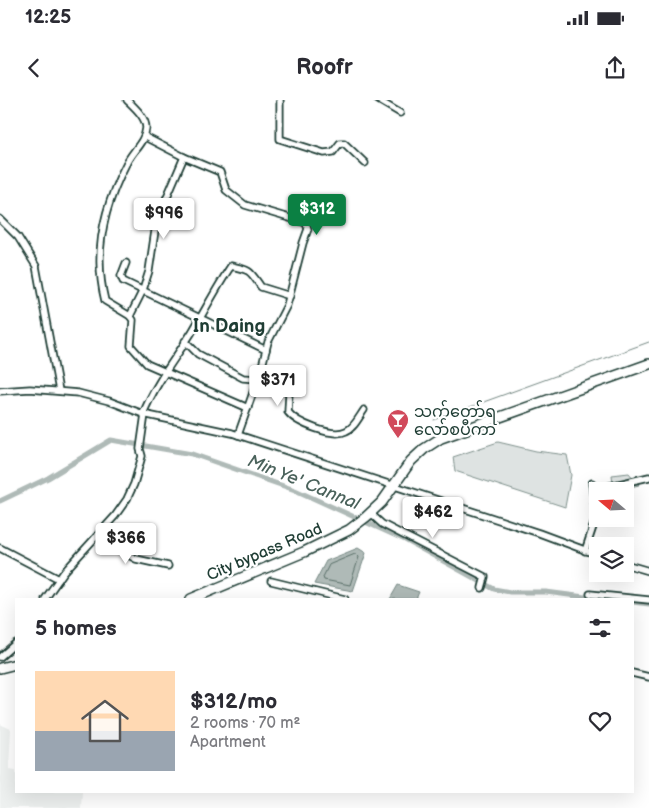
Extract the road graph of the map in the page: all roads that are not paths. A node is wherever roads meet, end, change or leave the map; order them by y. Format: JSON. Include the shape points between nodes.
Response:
{"nodes":[{"id":1,"x":127,"y":100,"type":"edge"},
{"id":2,"x":280,"y":100,"type":"edge"},
{"id":3,"x":378,"y":100,"type":"edge"},
{"id":4,"x":400,"y":113,"type":"dead end"},
{"id":5,"x":145,"y":137,"type":"junction"},
{"id":6,"x":184,"y":156,"type":"junction"},
{"id":7,"x":365,"y":163,"type":"dead end"},
{"id":8,"x":0,"y":219,"type":"edge"},
{"id":9,"x":126,"y":263,"type":"dead end"},
{"id":10,"x":143,"y":290,"type":"junction"},
{"id":11,"x":290,"y":296,"type":"junction"},
{"id":12,"x":130,"y":316,"type":"junction"},
{"id":13,"x":199,"y":318,"type":"junction"},
{"id":14,"x":185,"y":341,"type":"junction"},
{"id":15,"x":266,"y":350,"type":"junction"},
{"id":16,"x":649,"y":364,"type":"edge"},
{"id":17,"x":165,"y":372,"type":"junction"},
{"id":18,"x":258,"y":379,"type":"junction"},
{"id":19,"x":0,"y":391,"type":"edge"},
{"id":20,"x":59,"y":391,"type":"junction"},
{"id":21,"x":248,"y":408,"type":"junction"},
{"id":22,"x":364,"y":410,"type":"dead end"},
{"id":23,"x":144,"y":414,"type":"junction"},
{"id":24,"x":238,"y":435,"type":"junction"},
{"id":25,"x":649,"y":476,"type":"edge"},
{"id":26,"x":626,"y":482,"type":"edge"},
{"id":27,"x":395,"y":486,"type":"junction"},
{"id":28,"x":368,"y":515,"type":"junction"},
{"id":29,"x":593,"y":528,"type":"edge"},
{"id":30,"x":99,"y":534,"type":"junction"},
{"id":31,"x":0,"y":548,"type":"edge"},
{"id":32,"x":585,"y":551,"type":"junction"},
{"id":33,"x":589,"y":552,"type":"edge"},
{"id":34,"x":168,"y":566,"type":"dead end"},
{"id":35,"x":634,"y":567,"type":"edge"},
{"id":36,"x":649,"y":571,"type":"edge"},
{"id":37,"x":59,"y":579,"type":"junction"},
{"id":38,"x":271,"y":581,"type":"dead end"},
{"id":39,"x":482,"y":588,"type":"dead end"},
{"id":40,"x":590,"y":594,"type":"dead end"},
{"id":41,"x":47,"y":598,"type":"edge"},
{"id":42,"x":193,"y":598,"type":"edge"},
{"id":43,"x":341,"y":598,"type":"edge"},
{"id":44,"x":629,"y":598,"type":"edge"},
{"id":45,"x":634,"y":598,"type":"edge"},
{"id":46,"x":649,"y":600,"type":"edge"},
{"id":47,"x":15,"y":644,"type":"edge"},
{"id":48,"x":0,"y":657,"type":"edge"},
{"id":49,"x":15,"y":664,"type":"edge"},
{"id":50,"x":0,"y":668,"type":"edge"},
{"id":51,"x":634,"y":673,"type":"edge"},
{"id":52,"x":649,"y":677,"type":"edge"}],
"edges":[{"from":1,"to":5,"type":"street","via":[[144,118]]},
{"from":2,"to":7,"type":"street","via":[[280,139],[324,153],[333,152],[340,143],[344,143]]},
{"from":3,"to":4,"type":"street"},
{"from":5,"to":6,"type":"street"},
{"from":5,"to":12,"type":"street","via":[[116,184],[102,226],[100,256],[105,301]]},
{"from":6,"to":10,"type":"street","via":[[160,213]]},
{"from":6,"to":11,"type":"street","via":[[220,172],[226,190],[245,205],[306,223],[308,228]]},
{"from":8,"to":20,"type":"street","via":[[18,237],[36,266]]},
{"from":9,"to":10,"type":"street","via":[[121,276],[123,281]]},
{"from":10,"to":12,"type":"street"},
{"from":10,"to":13,"type":"street"},
{"from":11,"to":13,"type":"street","via":[[261,287],[252,273],[231,266]]},
{"from":11,"to":15,"type":"street"},
{"from":12,"to":17,"type":"street","via":[[133,320],[131,346],[147,364]]},
{"from":13,"to":14,"type":"street"},
{"from":13,"to":15,"type":"street"},
{"from":14,"to":17,"type":"street"},
{"from":14,"to":18,"type":"street","via":[[198,354],[216,364],[243,378]]},
{"from":15,"to":18,"type":"street"},
{"from":16,"to":27,"type":"main road","via":[[441,438],[411,461]]},
{"from":17,"to":21,"type":"street"},
{"from":17,"to":23,"type":"street","via":[[149,398]]},
{"from":18,"to":21,"type":"street"},
{"from":18,"to":22,"type":"street","via":[[290,394],[288,412],[291,416],[328,432],[346,432]]},
{"from":19,"to":20,"type":"street","via":[[30,388]]},
{"from":20,"to":23,"type":"street","via":[[78,392]]},
{"from":21,"to":24,"type":"street"},
{"from":23,"to":24,"type":"street"},
{"from":23,"to":30,"type":"street","via":[[142,456],[130,491]]},
{"from":24,"to":27,"type":"street"},
{"from":25,"to":26,"type":"street"},
{"from":27,"to":28,"type":"main road"},
{"from":27,"to":32,"type":"street"},
{"from":28,"to":39,"type":"street","via":[[485,577]]},
{"from":28,"to":42,"type":"main road","name":"City bypass Road","via":[[349,530],[304,552]]},
{"from":29,"to":32,"type":"street"},
{"from":30,"to":34,"type":"street","via":[[136,559]]},
{"from":30,"to":37,"type":"street"},
{"from":31,"to":37,"type":"street"},
{"from":32,"to":33,"type":"street"},
{"from":35,"to":36,"type":"street"},
{"from":37,"to":41,"type":"street"},
{"from":38,"to":43,"type":"street"},
{"from":40,"to":44,"type":"street"},
{"from":45,"to":46,"type":"street"},
{"from":47,"to":48,"type":"street"},
{"from":49,"to":50,"type":"main road"},
{"from":51,"to":52,"type":"street"}]}
